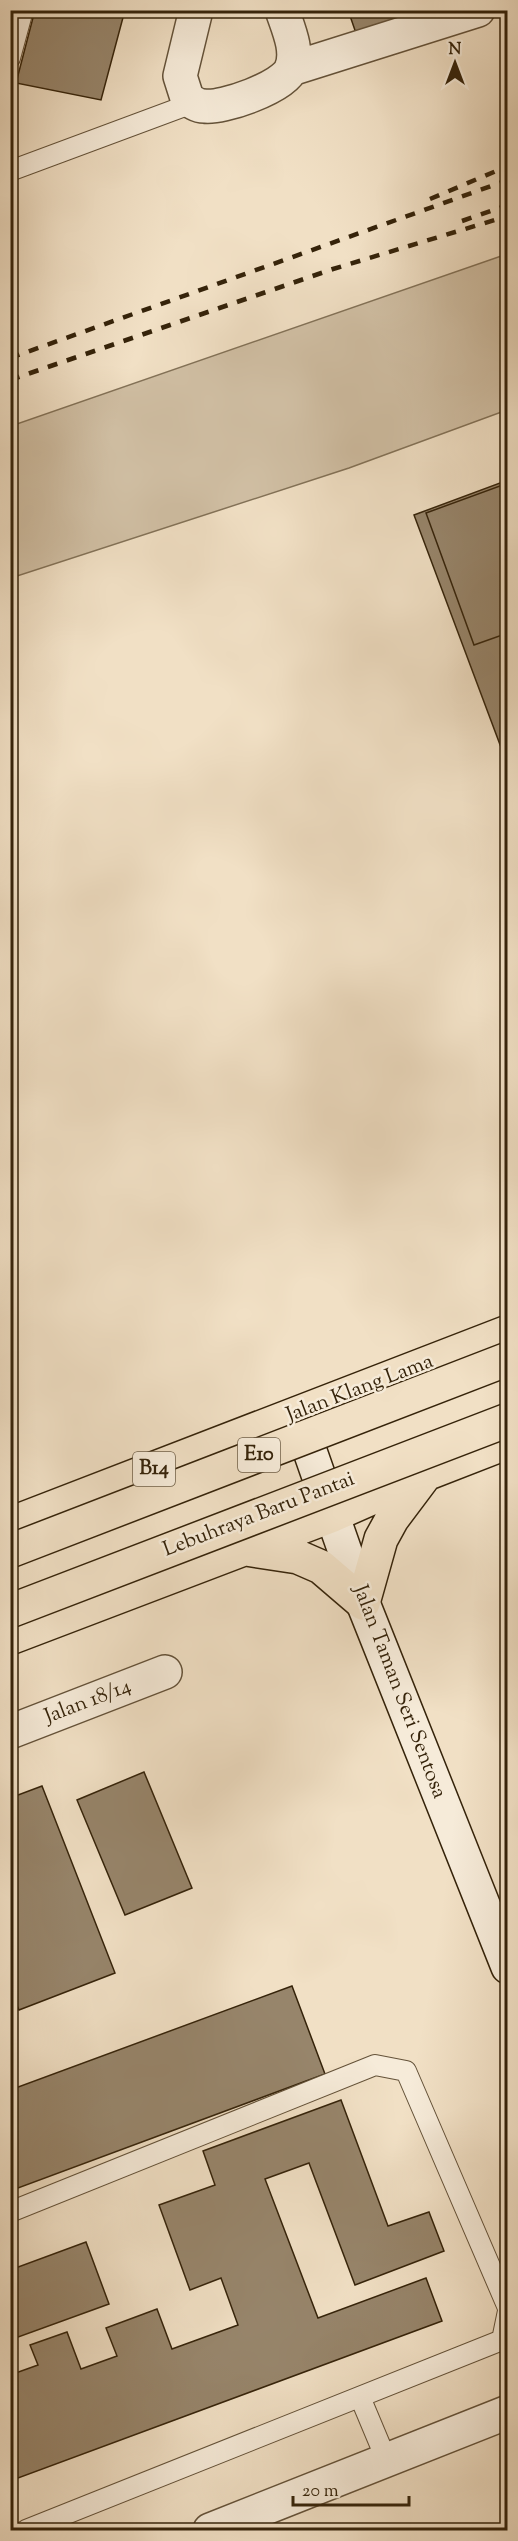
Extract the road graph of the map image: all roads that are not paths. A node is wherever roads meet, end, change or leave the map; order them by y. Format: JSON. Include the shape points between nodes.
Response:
{"nodes":[{"id":1,"x":23,"y":10,"type":"edge"},
{"id":2,"x":196,"y":10,"type":"edge"},
{"id":3,"x":282,"y":10,"type":"edge"},
{"id":4,"x":472,"y":12,"type":"edge"},
{"id":5,"x":10,"y":58,"type":"edge"},
{"id":6,"x":291,"y":69,"type":"junction"},
{"id":7,"x":193,"y":103,"type":"junction"},
{"id":8,"x":10,"y":171,"type":"edge"},
{"id":9,"x":507,"y":1332,"type":"edge"},
{"id":10,"x":507,"y":1359,"type":"edge"},
{"id":11,"x":297,"y":1414,"type":"junction"},
{"id":12,"x":507,"y":1420,"type":"edge"},
{"id":13,"x":507,"y":1442,"type":"edge"},
{"id":14,"x":426,"y":1474,"type":"junction"},
{"id":15,"x":333,"y":1515,"type":"junction"},
{"id":16,"x":10,"y":1524,"type":"edge"},
{"id":17,"x":244,"y":1549,"type":"junction"},
{"id":18,"x":10,"y":1551,"type":"edge"},
{"id":19,"x":363,"y":1603,"type":"junction"},
{"id":20,"x":10,"y":1611,"type":"edge"},
{"id":21,"x":10,"y":1638,"type":"edge"},
{"id":22,"x":165,"y":1672,"type":"dead end"},
{"id":23,"x":10,"y":1732,"type":"edge"},
{"id":24,"x":507,"y":1967,"type":"edge"},
{"id":25,"x":10,"y":2212,"type":"edge"},
{"id":26,"x":507,"y":2309,"type":"edge"},
{"id":27,"x":360,"y":2397,"type":"junction"},
{"id":28,"x":507,"y":2412,"type":"edge"},
{"id":29,"x":386,"y":2459,"type":"junction"},
{"id":30,"x":26,"y":2530,"type":"edge"},
{"id":31,"x":210,"y":2530,"type":"edge"}],
"edges":[{"from":1,"to":5,"type":"lane"},
{"from":2,"to":7,"type":"street","via":[[180,76],[182,88]]},
{"from":3,"to":6,"type":"street","via":[[293,50]]},
{"from":4,"to":6,"type":"street"},
{"from":6,"to":7,"type":"street","via":[[277,84],[223,105]]},
{"from":7,"to":8,"type":"lane"},
{"from":9,"to":11,"type":"main road","name":"Jalan Klang Lama","number":"B14"},
{"from":10,"to":18,"type":"main road","number":"E10","bridge":true},
{"from":11,"to":15,"type":"street","name":"Jalan Taman Seri Sentosa"},
{"from":11,"to":16,"type":"main road","name":"Jalan Klang Lama","number":"B14"},
{"from":12,"to":20,"type":"main road","name":"Lebuhraya Baru Pantai","bridge":true},
{"from":13,"to":14,"type":"main road"},
{"from":14,"to":15,"type":"main road"},
{"from":14,"to":19,"type":"main road","via":[[381,1539]]},
{"from":15,"to":17,"type":"main road"},
{"from":15,"to":19,"type":"street","name":"Jalan Taman Seri Sentosa"},
{"from":17,"to":19,"type":"main road","via":[[298,1557],[321,1567]]},
{"from":17,"to":21,"type":"main road"},
{"from":19,"to":24,"type":"street","name":"Jalan Taman Seri Sentosa"},
{"from":22,"to":23,"type":"street","name":"Jalan 18/14"},
{"from":25,"to":26,"type":"lane","via":[[375,2065],[406,2071]]},
{"from":26,"to":27,"type":"lane","via":[[502,2340]]},
{"from":27,"to":29,"type":"lane"},
{"from":27,"to":30,"type":"lane"},
{"from":28,"to":29,"type":"street"},
{"from":29,"to":31,"type":"street"}]}
